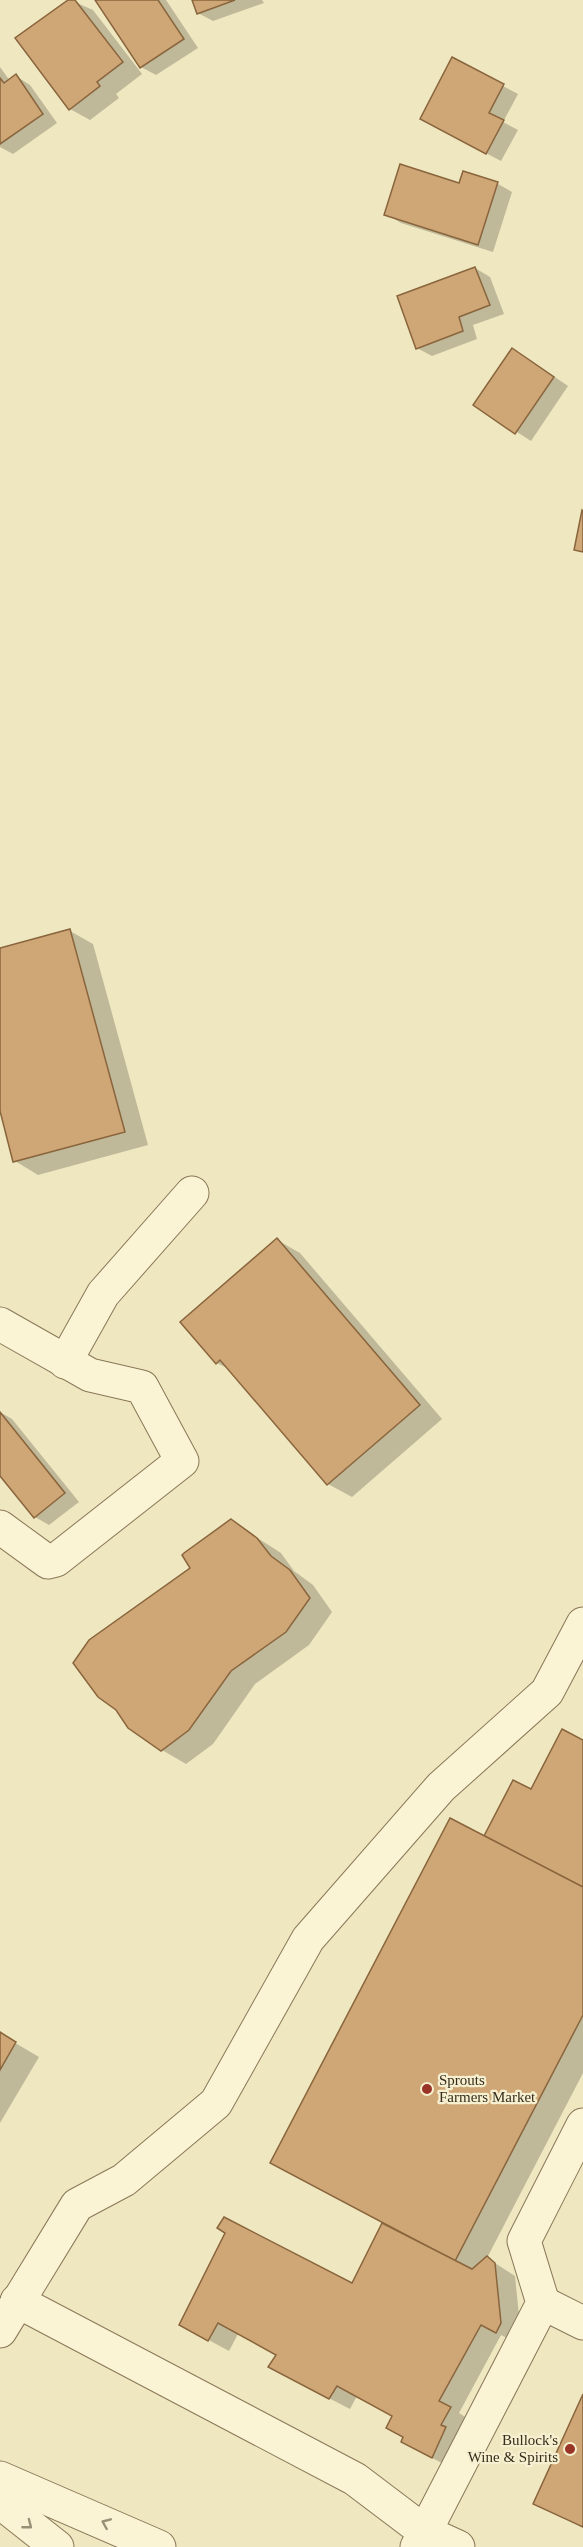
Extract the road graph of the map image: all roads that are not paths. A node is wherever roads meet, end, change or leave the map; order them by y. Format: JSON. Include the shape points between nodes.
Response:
{"nodes":[{"id":1,"x":192,"y":1193,"type":"dead end"},
{"id":2,"x":0,"y":1324,"type":"edge"},
{"id":3,"x":65,"y":1362,"type":"junction"},
{"id":4,"x":0,"y":1527,"type":"edge"},
{"id":5,"x":583,"y":1624,"type":"edge"},
{"id":6,"x":583,"y":2125,"type":"edge"},
{"id":7,"x":17,"y":2301,"type":"junction"},
{"id":8,"x":543,"y":2303,"type":"junction"},
{"id":9,"x":583,"y":2323,"type":"edge"},
{"id":10,"x":0,"y":2331,"type":"edge"},
{"id":11,"x":0,"y":2478,"type":"edge"},
{"id":12,"x":0,"y":2502,"type":"edge"},
{"id":13,"x":421,"y":2539,"type":"edge"},
{"id":14,"x":57,"y":2547,"type":"edge"},
{"id":15,"x":159,"y":2547,"type":"edge"},
{"id":16,"x":458,"y":2547,"type":"edge"}],
"edges":[{"from":1,"to":3,"type":"street","via":[[103,1294]]},
{"from":2,"to":3,"type":"street"},
{"from":3,"to":4,"type":"street","via":[[90,1375],[142,1387],[182,1461],[56,1560],[48,1562],[38,1557]]},
{"from":5,"to":7,"type":"street","via":[[547,1692],[441,1787],[308,1939],[216,2103],[124,2180],[77,2205]]},
{"from":6,"to":8,"type":"street","via":[[524,2241]]},
{"from":7,"to":10,"type":"street"},
{"from":7,"to":13,"type":"street","via":[[355,2479]]},
{"from":8,"to":9,"type":"street"},
{"from":8,"to":13,"type":"street"},
{"from":15,"to":11,"type":"street","one_way":true},
{"from":12,"to":14,"type":"street","one_way":true},
{"from":13,"to":16,"type":"street"}]}
